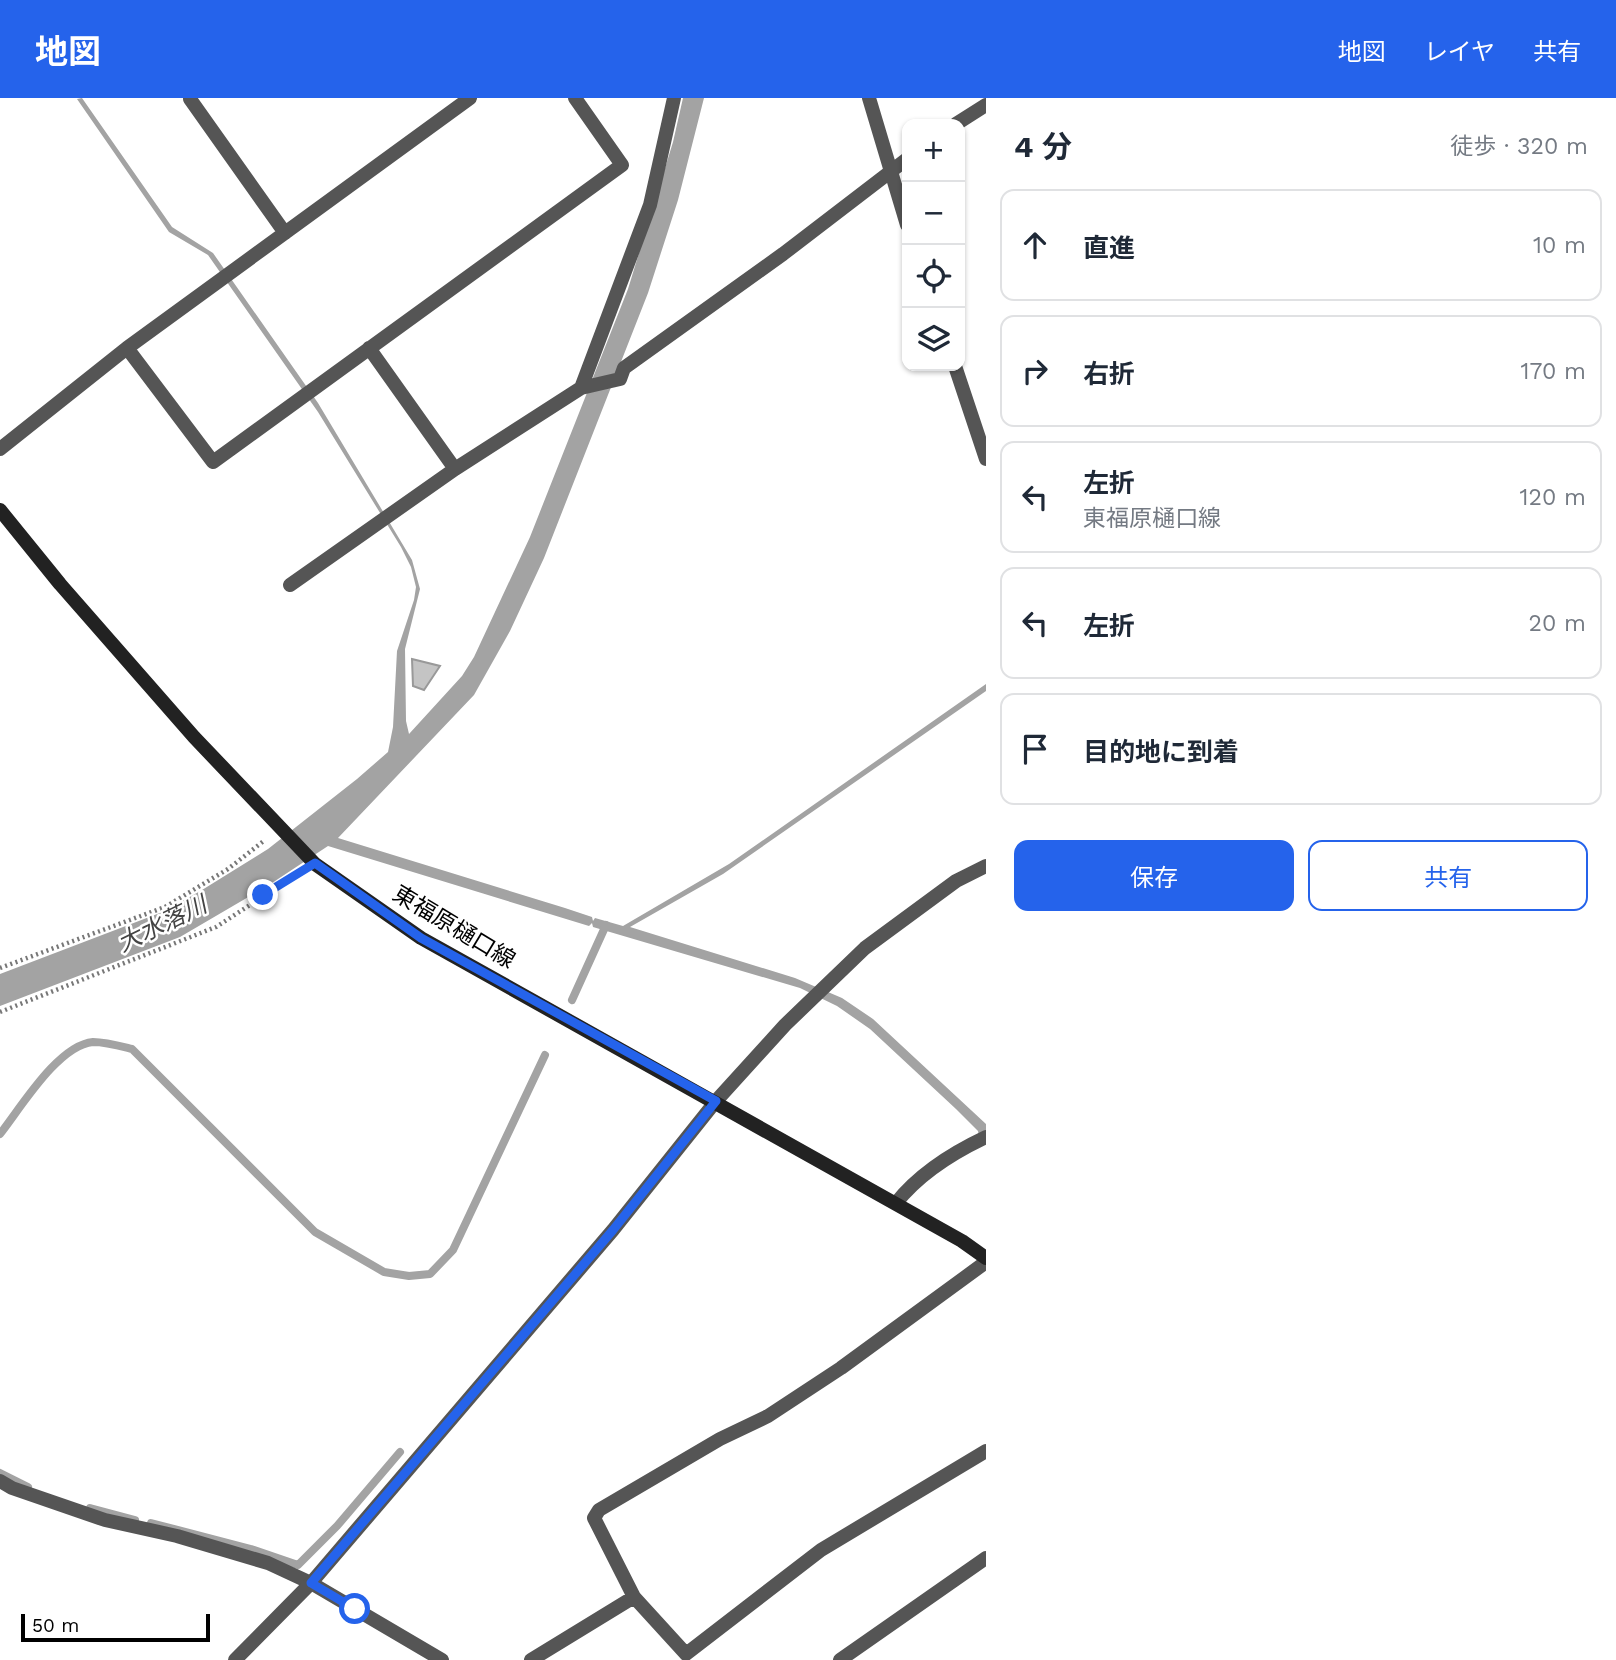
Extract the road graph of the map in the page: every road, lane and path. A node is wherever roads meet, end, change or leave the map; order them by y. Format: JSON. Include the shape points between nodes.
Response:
{"nodes":[{"id":1,"x":190,"y":98,"type":"edge"},
{"id":2,"x":470,"y":98,"type":"edge"},
{"id":3,"x":575,"y":98,"type":"edge"},
{"id":4,"x":674,"y":98,"type":"edge"},
{"id":5,"x":869,"y":98,"type":"edge"},
{"id":6,"x":986,"y":105,"type":"edge"},
{"id":7,"x":964,"y":119,"type":"edge"},
{"id":8,"x":902,"y":163,"type":"edge"},
{"id":9,"x":890,"y":174,"type":"junction"},
{"id":10,"x":902,"y":210,"type":"edge"},
{"id":11,"x":285,"y":233,"type":"junction"},
{"id":12,"x":127,"y":348,"type":"junction"},
{"id":13,"x":369,"y":348,"type":"junction"},
{"id":14,"x":957,"y":371,"type":"edge"},
{"id":15,"x":587,"y":387,"type":"junction"},
{"id":16,"x":0,"y":449,"type":"edge"},
{"id":17,"x":986,"y":459,"type":"edge"},
{"id":18,"x":455,"y":469,"type":"junction"},
{"id":19,"x":0,"y":510,"type":"edge"},
{"id":20,"x":290,"y":586,"type":"dead end"},
{"id":21,"x":282,"y":830,"type":"junction"},
{"id":22,"x":312,"y":860,"type":"junction"},
{"id":23,"x":986,"y":866,"type":"edge"},
{"id":24,"x":0,"y":968,"type":"edge"},
{"id":25,"x":0,"y":1012,"type":"edge"},
{"id":26,"x":716,"y":1101,"type":"junction"},
{"id":27,"x":986,"y":1137,"type":"edge"},
{"id":28,"x":896,"y":1203,"type":"junction"},
{"id":29,"x":986,"y":1260,"type":"edge"},
{"id":30,"x":986,"y":1451,"type":"edge"},
{"id":31,"x":0,"y":1481,"type":"edge"},
{"id":32,"x":986,"y":1558,"type":"edge"},
{"id":33,"x":311,"y":1583,"type":"junction"},
{"id":34,"x":634,"y":1597,"type":"junction"},
{"id":35,"x":234,"y":1660,"type":"edge"},
{"id":36,"x":442,"y":1660,"type":"edge"},
{"id":37,"x":531,"y":1660,"type":"edge"},
{"id":38,"x":840,"y":1660,"type":"edge"}],
"edges":[{"from":1,"to":11,"type":"street"},
{"from":2,"to":11,"type":"street"},
{"from":3,"to":13,"type":"street","via":[[622,165]]},
{"from":4,"to":15,"type":"street","via":[[650,205]]},
{"from":5,"to":9,"type":"street"},
{"from":6,"to":7,"type":"street"},
{"from":8,"to":9,"type":"street"},
{"from":9,"to":10,"type":"street"},
{"from":9,"to":15,"type":"street","via":[[624,368],[620,379]]},
{"from":11,"to":12,"type":"street"},
{"from":12,"to":13,"type":"street","via":[[213,463]]},
{"from":12,"to":16,"type":"street"},
{"from":13,"to":18,"type":"street"},
{"from":14,"to":17,"type":"street"},
{"from":15,"to":18,"type":"street"},
{"from":18,"to":20,"type":"street"},
{"from":19,"to":21,"type":"main road","name":"東福原樋口線","via":[[185,726]]},
{"from":21,"to":22,"type":"main road","name":"東福原樋口線"},
{"from":21,"to":24,"type":"path","via":[[165,907]]},
{"from":22,"to":25,"type":"path","via":[[216,927]]},
{"from":22,"to":26,"type":"main road","name":"東福原樋口線","via":[[421,938]]},
{"from":23,"to":26,"type":"street","via":[[956,881],[865,947]]},
{"from":26,"to":28,"type":"main road","name":"東福原樋口線"},
{"from":26,"to":33,"type":"street","via":[[613,1230]]},
{"from":27,"to":28,"type":"street","via":[[935,1167]]},
{"from":28,"to":29,"type":"main road","name":"東福原樋口線"},
{"from":29,"to":34,"type":"street","via":[[768,1416],[599,1510],[594,1518]]},
{"from":30,"to":34,"type":"street","via":[[821,1550],[686,1654]]},
{"from":31,"to":33,"type":"street","via":[[105,1520],[268,1563]]},
{"from":32,"to":38,"type":"street"},
{"from":33,"to":35,"type":"street"},
{"from":33,"to":36,"type":"street"},
{"from":34,"to":37,"type":"street"}]}
